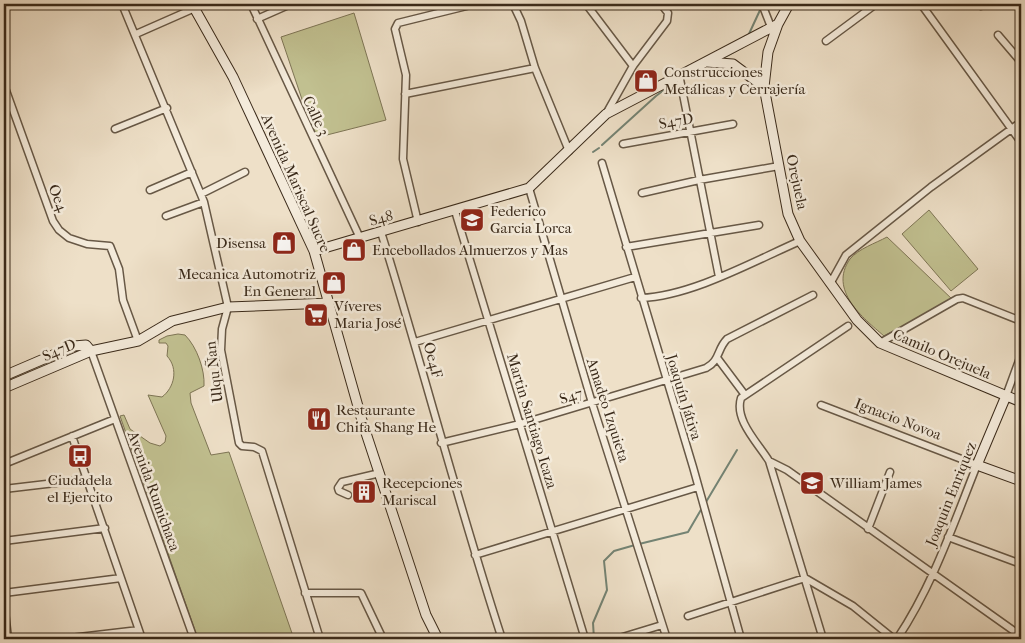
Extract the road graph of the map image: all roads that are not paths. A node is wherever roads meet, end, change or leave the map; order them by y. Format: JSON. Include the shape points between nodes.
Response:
{"nodes":[{"id":1,"x":122,"y":4,"type":"edge"},
{"id":2,"x":251,"y":4,"type":"edge"},
{"id":3,"x":291,"y":4,"type":"edge"},
{"id":4,"x":474,"y":4,"type":"edge"},
{"id":5,"x":513,"y":4,"type":"edge"},
{"id":6,"x":588,"y":4,"type":"edge"},
{"id":7,"x":661,"y":4,"type":"edge"},
{"id":8,"x":762,"y":4,"type":"edge"},
{"id":9,"x":789,"y":4,"type":"edge"},
{"id":10,"x":876,"y":4,"type":"edge"},
{"id":11,"x":921,"y":4,"type":"edge"},
{"id":12,"x":194,"y":6,"type":"edge"},
{"id":13,"x":257,"y":19,"type":"junction"},
{"id":14,"x":775,"y":26,"type":"junction"},
{"id":15,"x":136,"y":34,"type":"junction"},
{"id":16,"x":998,"y":35,"type":"dead end"},
{"id":17,"x":826,"y":41,"type":"dead end"},
{"id":18,"x":707,"y":62,"type":"junction"},
{"id":19,"x":1021,"y":62,"type":"edge"},
{"id":20,"x":633,"y":66,"type":"junction"},
{"id":21,"x":535,"y":68,"type":"junction"},
{"id":22,"x":679,"y":74,"type":"junction"},
{"id":23,"x":4,"y":85,"type":"edge"},
{"id":24,"x":764,"y":86,"type":"junction"},
{"id":25,"x":405,"y":94,"type":"junction"},
{"id":26,"x":167,"y":108,"type":"junction"},
{"id":27,"x":606,"y":114,"type":"junction"},
{"id":28,"x":1021,"y":122,"type":"edge"},
{"id":29,"x":733,"y":124,"type":"dead end"},
{"id":30,"x":115,"y":130,"type":"dead end"},
{"id":31,"x":1012,"y":130,"type":"junction"},
{"id":32,"x":691,"y":132,"type":"junction"},
{"id":33,"x":1021,"y":142,"type":"edge"},
{"id":34,"x":623,"y":144,"type":"dead end"},
{"id":35,"x":568,"y":151,"type":"junction"},
{"id":36,"x":602,"y":164,"type":"dead end"},
{"id":37,"x":779,"y":166,"type":"junction"},
{"id":38,"x":192,"y":172,"type":"junction"},
{"id":39,"x":245,"y":172,"type":"dead end"},
{"id":40,"x":699,"y":180,"type":"junction"},
{"id":41,"x":528,"y":188,"type":"junction"},
{"id":42,"x":150,"y":190,"type":"dead end"},
{"id":43,"x":642,"y":193,"type":"dead end"},
{"id":44,"x":201,"y":194,"type":"junction"},
{"id":45,"x":204,"y":202,"type":"junction"},
{"id":46,"x":455,"y":211,"type":"junction"},
{"id":47,"x":166,"y":216,"type":"dead end"},
{"id":48,"x":418,"y":222,"type":"junction"},
{"id":49,"x":759,"y":226,"type":"dead end"},
{"id":50,"x":382,"y":232,"type":"junction"},
{"id":51,"x":709,"y":232,"type":"junction"},
{"id":52,"x":360,"y":238,"type":"junction"},
{"id":53,"x":800,"y":241,"type":"junction"},
{"id":54,"x":626,"y":247,"type":"junction"},
{"id":55,"x":314,"y":251,"type":"junction"},
{"id":56,"x":4,"y":256,"type":"edge"},
{"id":57,"x":4,"y":264,"type":"edge"},
{"id":58,"x":635,"y":277,"type":"junction"},
{"id":59,"x":719,"y":277,"type":"junction"},
{"id":60,"x":830,"y":284,"type":"junction"},
{"id":61,"x":813,"y":295,"type":"dead end"},
{"id":62,"x":561,"y":298,"type":"junction"},
{"id":63,"x":642,"y":298,"type":"junction"},
{"id":64,"x":328,"y":303,"type":"junction"},
{"id":65,"x":228,"y":307,"type":"junction"},
{"id":66,"x":488,"y":319,"type":"junction"},
{"id":67,"x":1021,"y":321,"type":"edge"},
{"id":68,"x":848,"y":326,"type":"dead end"},
{"id":69,"x":138,"y":341,"type":"junction"},
{"id":70,"x":415,"y":342,"type":"junction"},
{"id":71,"x":880,"y":343,"type":"junction"},
{"id":72,"x":91,"y":351,"type":"junction"},
{"id":73,"x":1021,"y":355,"type":"edge"},
{"id":74,"x":718,"y":359,"type":"junction"},
{"id":75,"x":4,"y":376,"type":"edge"},
{"id":76,"x":666,"y":382,"type":"junction"},
{"id":77,"x":4,"y":388,"type":"edge"},
{"id":78,"x":745,"y":394,"type":"junction"},
{"id":79,"x":1006,"y":396,"type":"junction"},
{"id":80,"x":1021,"y":402,"type":"edge"},
{"id":81,"x":592,"y":403,"type":"junction"},
{"id":82,"x":821,"y":404,"type":"dead end"},
{"id":83,"x":115,"y":418,"type":"junction"},
{"id":84,"x":520,"y":424,"type":"junction"},
{"id":85,"x":72,"y":436,"type":"junction"},
{"id":86,"x":441,"y":443,"type":"junction"},
{"id":87,"x":769,"y":461,"type":"junction"},
{"id":88,"x":4,"y":464,"type":"edge"},
{"id":89,"x":977,"y":465,"type":"junction"},
{"id":90,"x":890,"y":472,"type":"dead end"},
{"id":91,"x":380,"y":473,"type":"junction"},
{"id":92,"x":88,"y":479,"type":"junction"},
{"id":93,"x":1021,"y":481,"type":"edge"},
{"id":94,"x":698,"y":487,"type":"junction"},
{"id":95,"x":4,"y":489,"type":"edge"},
{"id":96,"x":348,"y":495,"type":"dead end"},
{"id":97,"x":627,"y":509,"type":"junction"},
{"id":98,"x":105,"y":528,"type":"junction"},
{"id":99,"x":868,"y":529,"type":"junction"},
{"id":100,"x":552,"y":530,"type":"junction"},
{"id":101,"x":948,"y":537,"type":"junction"},
{"id":102,"x":4,"y":541,"type":"edge"},
{"id":103,"x":475,"y":555,"type":"junction"},
{"id":104,"x":1021,"y":564,"type":"edge"},
{"id":105,"x":935,"y":574,"type":"junction"},
{"id":106,"x":121,"y":578,"type":"junction"},
{"id":107,"x":805,"y":578,"type":"junction"},
{"id":108,"x":4,"y":593,"type":"edge"},
{"id":109,"x":305,"y":593,"type":"junction"},
{"id":110,"x":4,"y":602,"type":"edge"},
{"id":111,"x":729,"y":602,"type":"junction"},
{"id":112,"x":688,"y":616,"type":"dead end"},
{"id":113,"x":662,"y":625,"type":"junction"},
{"id":114,"x":139,"y":630,"type":"junction"},
{"id":115,"x":1021,"y":636,"type":"edge"},
{"id":116,"x":8,"y":639,"type":"edge"},
{"id":117,"x":62,"y":639,"type":"edge"},
{"id":118,"x":142,"y":639,"type":"edge"},
{"id":119,"x":194,"y":639,"type":"edge"},
{"id":120,"x":320,"y":639,"type":"edge"},
{"id":121,"x":383,"y":639,"type":"edge"},
{"id":122,"x":438,"y":639,"type":"edge"},
{"id":123,"x":502,"y":639,"type":"edge"},
{"id":124,"x":585,"y":639,"type":"edge"},
{"id":125,"x":620,"y":639,"type":"edge"},
{"id":126,"x":667,"y":639,"type":"edge"},
{"id":127,"x":740,"y":639,"type":"edge"},
{"id":128,"x":823,"y":639,"type":"edge"},
{"id":129,"x":896,"y":639,"type":"edge"}],
"edges":[{"from":1,"to":15,"type":"street","name":"Ulqu Ñan"},
{"from":2,"to":13,"type":"street","name":"Calle 3"},
{"from":3,"to":13,"type":"street"},
{"from":4,"to":25,"type":"street","via":[[396,25],[404,61]]},
{"from":5,"to":21,"type":"street"},
{"from":6,"to":20,"type":"street"},
{"from":7,"to":20,"type":"street","via":[[668,13],[667,21]]},
{"from":8,"to":14,"type":"street"},
{"from":9,"to":14,"type":"street","name":"Orejuela"},
{"from":10,"to":17,"type":"street"},
{"from":11,"to":31,"type":"street"},
{"from":12,"to":15,"type":"street"},
{"from":12,"to":55,"type":"street","name":"Avenida Mariscal Sucre","via":[[233,77]]},
{"from":13,"to":52,"type":"street","name":"Calle 3"},
{"from":14,"to":18,"type":"street"},
{"from":14,"to":24,"type":"street","name":"Orejuela"},
{"from":15,"to":26,"type":"street","name":"Ulqu Ñan"},
{"from":16,"to":19,"type":"street"},
{"from":18,"to":22,"type":"street"},
{"from":18,"to":24,"type":"street","via":[[733,64]]},
{"from":20,"to":27,"type":"street"},
{"from":21,"to":25,"type":"street"},
{"from":21,"to":35,"type":"street"},
{"from":22,"to":27,"type":"street"},
{"from":22,"to":32,"type":"street"},
{"from":23,"to":69,"type":"street","name":"Oe4","via":[[53,221],[59,230],[78,241],[106,244],[113,250],[123,300]]},
{"from":24,"to":37,"type":"street","name":"Orejuela"},
{"from":25,"to":48,"type":"street","via":[[403,158]]},
{"from":26,"to":30,"type":"street"},
{"from":26,"to":38,"type":"street","name":"Ulqu Ñan"},
{"from":27,"to":35,"type":"street"},
{"from":28,"to":31,"type":"street"},
{"from":29,"to":32,"type":"street","name":"S47D"},
{"from":31,"to":33,"type":"street"},
{"from":31,"to":60,"type":"street","via":[[931,187],[846,255]]},
{"from":32,"to":34,"type":"street","name":"S47D"},
{"from":32,"to":40,"type":"street"},
{"from":35,"to":41,"type":"street"},
{"from":36,"to":54,"type":"street","name":"Joaquín Játiva"},
{"from":37,"to":40,"type":"street"},
{"from":37,"to":53,"type":"street","name":"Orejuela","via":[[788,214]]},
{"from":38,"to":42,"type":"street"},
{"from":38,"to":44,"type":"street","name":"Ulqu Ñan"},
{"from":39,"to":44,"type":"street"},
{"from":40,"to":43,"type":"street"},
{"from":40,"to":51,"type":"street"},
{"from":41,"to":46,"type":"street","name":"S48"},
{"from":41,"to":62,"type":"street","name":"Amadeo Izquieta"},
{"from":44,"to":45,"type":"street","name":"Ulqu Ñan"},
{"from":45,"to":47,"type":"street"},
{"from":45,"to":65,"type":"street","name":"Ulqu Ñan"},
{"from":46,"to":48,"type":"street","name":"S48"},
{"from":46,"to":66,"type":"street","name":"Martin Santiago Icaza"},
{"from":48,"to":50,"type":"street","name":"S48"},
{"from":49,"to":51,"type":"street"},
{"from":50,"to":52,"type":"street","name":"S48"},
{"from":50,"to":70,"type":"street","name":"Oe4F"},
{"from":51,"to":54,"type":"street"},
{"from":51,"to":59,"type":"street"},
{"from":52,"to":55,"type":"street","name":"S48"},
{"from":53,"to":59,"type":"street"},
{"from":53,"to":60,"type":"street","name":"Orejuela"},
{"from":54,"to":58,"type":"street","name":"Joaquín Játiva"},
{"from":55,"to":64,"type":"street","name":"Avenida Mariscal Sucre"},
{"from":56,"to":57,"type":"street"},
{"from":58,"to":62,"type":"street"},
{"from":58,"to":63,"type":"street","name":"Joaquín Játiva"},
{"from":59,"to":63,"type":"street","via":[[669,294]]},
{"from":60,"to":71,"type":"street","name":"Orejuela","via":[[857,320]]},
{"from":61,"to":74,"type":"street","via":[[727,339]]},
{"from":62,"to":66,"type":"street"},
{"from":62,"to":81,"type":"street","name":"Amadeo Izquieta"},
{"from":63,"to":76,"type":"street","name":"Joaquín Játiva"},
{"from":64,"to":65,"type":"street"},
{"from":64,"to":91,"type":"street","name":"Avenida Mariscal Sucre"},
{"from":65,"to":69,"type":"street","via":[[172,321]]},
{"from":65,"to":109,"type":"street","name":"Ulqu Ñan","via":[[221,350],[239,443],[262,451]]},
{"from":66,"to":70,"type":"street"},
{"from":66,"to":84,"type":"street","name":"Martin Santiago Icaza"},
{"from":67,"to":71,"type":"street","via":[[963,298]]},
{"from":68,"to":78,"type":"street"},
{"from":69,"to":72,"type":"street"},
{"from":70,"to":86,"type":"street","name":"Oe4F"},
{"from":71,"to":79,"type":"street","name":"Camilo Orejuela"},
{"from":72,"to":75,"type":"street","name":"S47D","via":[[86,344],[74,346]]},
{"from":72,"to":77,"type":"street","name":"S47D"},
{"from":72,"to":83,"type":"street","name":"Avenida Rumichaca"},
{"from":73,"to":79,"type":"street","name":"Joaquin Enriquez"},
{"from":74,"to":76,"type":"street","name":"S47","via":[[706,368]]},
{"from":74,"to":78,"type":"street"},
{"from":76,"to":81,"type":"street","name":"S47"},
{"from":76,"to":94,"type":"street","name":"Joaquín Játiva"},
{"from":78,"to":87,"type":"street","via":[[739,404],[741,415]]},
{"from":79,"to":80,"type":"street","name":"Camilo Orejuela"},
{"from":79,"to":89,"type":"street","name":"Joaquin Enriquez"},
{"from":81,"to":84,"type":"street","name":"S47"},
{"from":81,"to":97,"type":"street","name":"Amadeo Izquieta"},
{"from":82,"to":89,"type":"street","name":"Ignacio Novoa"},
{"from":83,"to":85,"type":"street"},
{"from":83,"to":119,"type":"street","name":"Avenida Rumichaca"},
{"from":84,"to":86,"type":"street","name":"S47"},
{"from":84,"to":100,"type":"street","name":"Martin Santiago Icaza"},
{"from":85,"to":88,"type":"street"},
{"from":85,"to":92,"type":"street"},
{"from":86,"to":103,"type":"street","name":"Oe4F"},
{"from":87,"to":99,"type":"street","via":[[782,466]]},
{"from":87,"to":107,"type":"street"},
{"from":89,"to":93,"type":"street","name":"Ignacio Novoa"},
{"from":89,"to":101,"type":"street","name":"Joaquin Enriquez"},
{"from":90,"to":99,"type":"street"},
{"from":91,"to":96,"type":"street","via":[[339,484],[339,491]]},
{"from":91,"to":122,"type":"street","name":"Avenida Mariscal Sucre","via":[[426,616]]},
{"from":92,"to":95,"type":"street"},
{"from":92,"to":98,"type":"street"},
{"from":94,"to":97,"type":"street"},
{"from":94,"to":111,"type":"street","name":"Joaquín Játiva"},
{"from":97,"to":100,"type":"street"},
{"from":97,"to":113,"type":"street","name":"Amadeo Izquieta"},
{"from":98,"to":102,"type":"street"},
{"from":98,"to":106,"type":"street"},
{"from":99,"to":105,"type":"street"},
{"from":100,"to":103,"type":"street"},
{"from":100,"to":124,"type":"street","name":"Martin Santiago Icaza"},
{"from":101,"to":104,"type":"street"},
{"from":101,"to":105,"type":"street","name":"Joaquin Enriquez"},
{"from":103,"to":123,"type":"street","name":"Oe4F"},
{"from":105,"to":115,"type":"street"},
{"from":105,"to":129,"type":"street","name":"Joaquin Enriquez","via":[[917,609]]},
{"from":106,"to":108,"type":"street"},
{"from":106,"to":114,"type":"street"},
{"from":107,"to":111,"type":"street"},
{"from":107,"to":128,"type":"street"},
{"from":107,"to":129,"type":"street","via":[[853,606]]},
{"from":109,"to":120,"type":"street","name":"Ulqu Ñan"},
{"from":109,"to":121,"type":"street","via":[[361,593]]},
{"from":110,"to":116,"type":"street"},
{"from":111,"to":112,"type":"street"},
{"from":111,"to":127,"type":"street","name":"Joaquín Játiva"},
{"from":113,"to":125,"type":"street"},
{"from":113,"to":126,"type":"street","name":"Amadeo Izquieta"},
{"from":114,"to":117,"type":"street"},
{"from":114,"to":118,"type":"street"}]}
